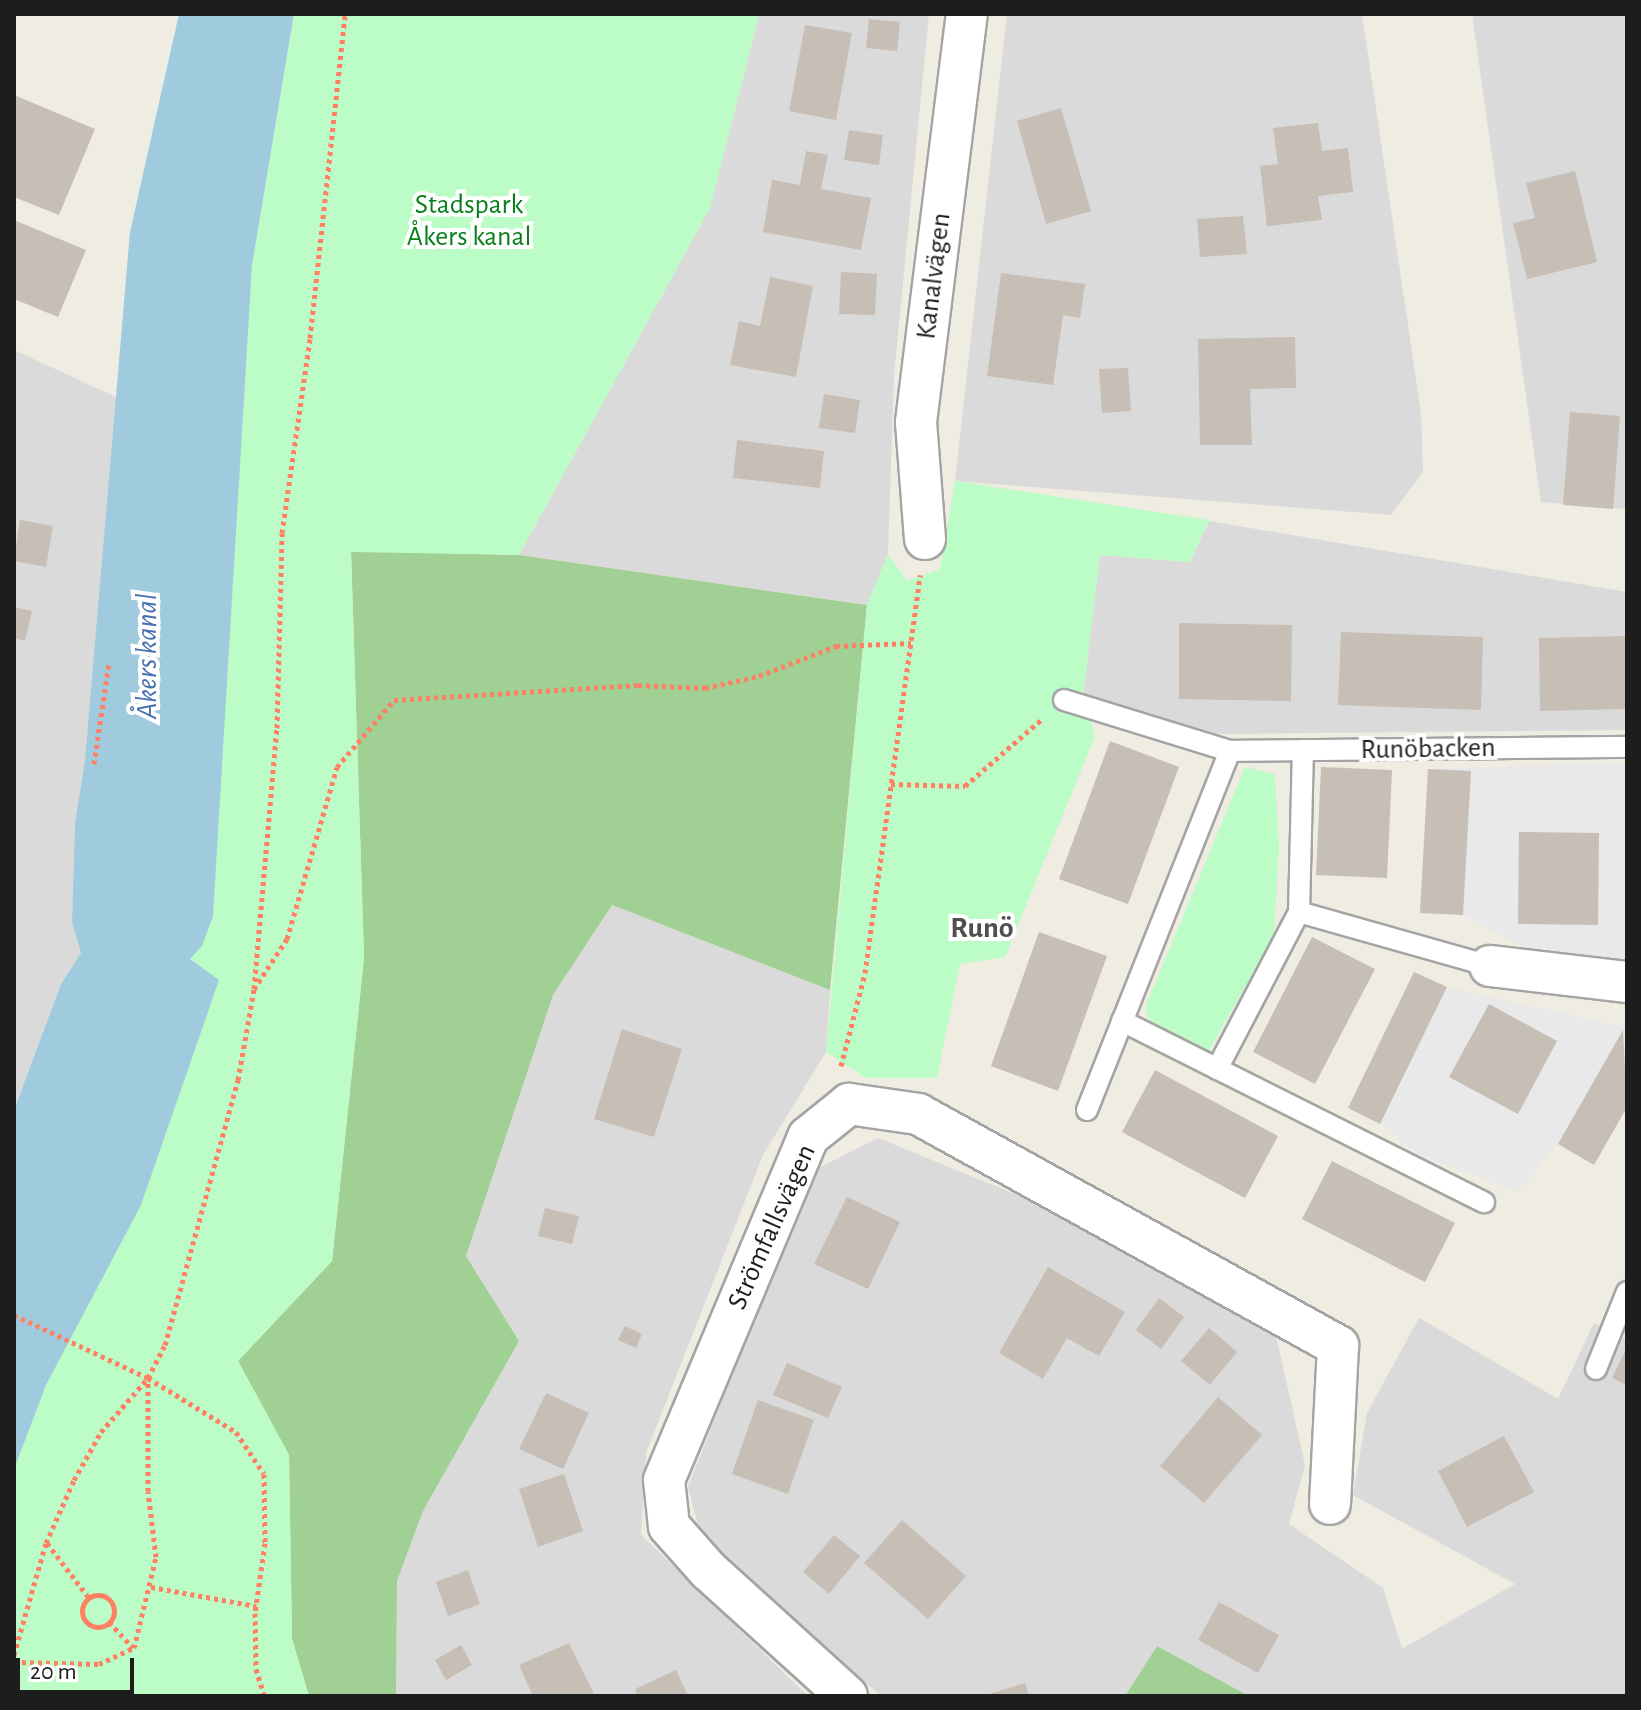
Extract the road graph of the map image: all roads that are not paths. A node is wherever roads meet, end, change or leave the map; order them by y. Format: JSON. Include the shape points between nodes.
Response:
{"nodes":[{"id":1,"x":967,"y":14,"type":"edge"},
{"id":2,"x":925,"y":539,"type":"road end"},
{"id":3,"x":1064,"y":700,"type":"road end"},
{"id":4,"x":1627,"y":747,"type":"edge"},
{"id":5,"x":1303,"y":750,"type":"junction"},
{"id":6,"x":1230,"y":751,"type":"junction"},
{"id":7,"x":1299,"y":912,"type":"junction"},
{"id":8,"x":1490,"y":966,"type":"joint"},
{"id":9,"x":1627,"y":982,"type":"edge"},
{"id":10,"x":1122,"y":1021,"type":"junction"},
{"id":11,"x":1217,"y":1069,"type":"junction"},
{"id":12,"x":1087,"y":1110,"type":"dead end"},
{"id":13,"x":1484,"y":1202,"type":"dead end"},
{"id":14,"x":1627,"y":1292,"type":"edge"},
{"id":15,"x":1596,"y":1369,"type":"dead end"},
{"id":16,"x":1330,"y":1504,"type":"dead end"},
{"id":17,"x":847,"y":1696,"type":"edge"}],
"edges":[{"from":1,"to":2,"type":"street","name":"Kanalvägen","via":[[916,422]]},
{"from":3,"to":6,"type":"lane","name":"Runöbacken"},
{"from":4,"to":5,"type":"lane","name":"Runöbacken"},
{"from":5,"to":6,"type":"lane","name":"Runöbacken"},
{"from":5,"to":7,"type":"lane"},
{"from":6,"to":10,"type":"lane"},
{"from":7,"to":8,"type":"lane"},
{"from":7,"to":11,"type":"lane"},
{"from":8,"to":9,"type":"street"},
{"from":10,"to":11,"type":"lane"},
{"from":10,"to":12,"type":"lane"},
{"from":11,"to":13,"type":"lane"},
{"from":14,"to":15,"type":"lane"},
{"from":16,"to":17,"type":"street","name":"Strömfallsvägen","via":[[1338,1346],[918,1114],[849,1104],[808,1137],[664,1480],[669,1526],[708,1570]]}]}
